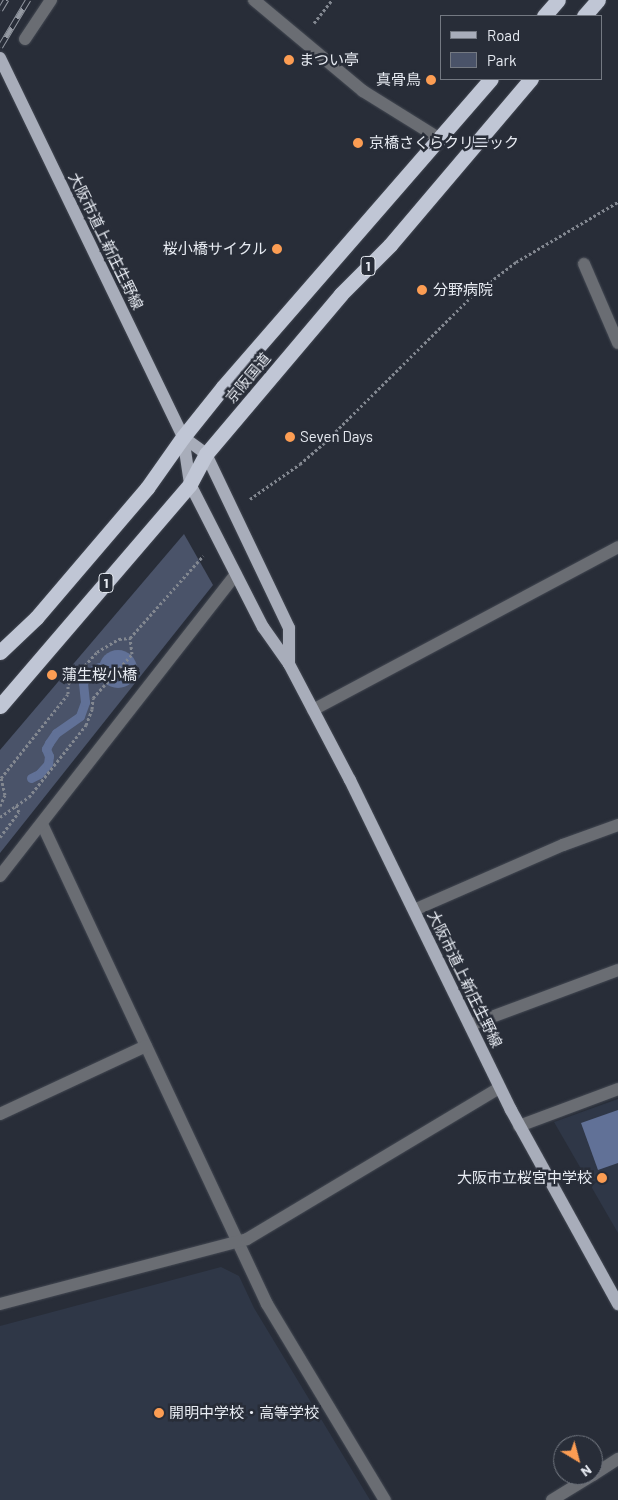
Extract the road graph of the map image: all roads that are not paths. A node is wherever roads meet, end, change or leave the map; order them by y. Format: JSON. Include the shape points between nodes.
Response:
{"nodes":[{"id":1,"x":51,"y":0,"type":"edge"},
{"id":2,"x":254,"y":0,"type":"edge"},
{"id":3,"x":558,"y":0,"type":"edge"},
{"id":4,"x":598,"y":0,"type":"edge"},
{"id":5,"x":545,"y":15,"type":"edge"},
{"id":6,"x":585,"y":15,"type":"edge"},
{"id":7,"x":24,"y":39,"type":"dead end"},
{"id":8,"x":0,"y":58,"type":"edge"},
{"id":9,"x":490,"y":80,"type":"edge"},
{"id":10,"x":530,"y":80,"type":"edge"},
{"id":11,"x":440,"y":139,"type":"junction"},
{"id":12,"x":584,"y":264,"type":"dead end"},
{"id":13,"x":618,"y":343,"type":"edge"},
{"id":14,"x":183,"y":437,"type":"junction"},
{"id":15,"x":206,"y":454,"type":"junction"},
{"id":16,"x":190,"y":484,"type":"junction"},
{"id":17,"x":618,"y":547,"type":"edge"},
{"id":18,"x":236,"y":574,"type":"junction"},
{"id":19,"x":0,"y":652,"type":"edge"},
{"id":20,"x":289,"y":664,"type":"junction"},
{"id":21,"x":0,"y":706,"type":"edge"},
{"id":22,"x":313,"y":710,"type":"junction"},
{"id":23,"x":42,"y":824,"type":"junction"},
{"id":24,"x":618,"y":825,"type":"edge"},
{"id":25,"x":0,"y":876,"type":"edge"},
{"id":26,"x":414,"y":910,"type":"junction"},
{"id":27,"x":618,"y":970,"type":"edge"},
{"id":28,"x":470,"y":1025,"type":"junction"},
{"id":29,"x":146,"y":1046,"type":"junction"},
{"id":30,"x":499,"y":1088,"type":"junction"},
{"id":31,"x":618,"y":1089,"type":"edge"},
{"id":32,"x":0,"y":1114,"type":"edge"},
{"id":33,"x":519,"y":1126,"type":"junction"},
{"id":34,"x":238,"y":1242,"type":"junction"},
{"id":35,"x":0,"y":1304,"type":"edge"},
{"id":36,"x":618,"y":1304,"type":"edge"},
{"id":37,"x":618,"y":1459,"type":"edge"},
{"id":38,"x":603,"y":1469,"type":"edge"},
{"id":39,"x":577,"y":1485,"type":"edge"},
{"id":40,"x":385,"y":1500,"type":"edge"},
{"id":41,"x":552,"y":1500,"type":"edge"}],
"edges":[{"from":1,"to":7,"type":"street"},
{"from":2,"to":11,"type":"street","via":[[363,92]]},
{"from":3,"to":5,"type":"highway"},
{"from":4,"to":6,"type":"highway"},
{"from":8,"to":14,"type":"main road","name":"大阪市道上新庄生野線"},
{"from":9,"to":11,"type":"highway","name":"京阪国道","number":"1"},
{"from":10,"to":15,"type":"highway","name":"京阪国道","number":"1","via":[[390,245],[341,294]]},
{"from":11,"to":14,"type":"highway","name":"京阪国道","number":"1","via":[[324,269]]},
{"from":12,"to":13,"type":"street"},
{"from":14,"to":15,"type":"main road","name":"大阪市道上新庄生野線"},
{"from":14,"to":16,"type":"main road","name":"大阪市道上新庄生野線"},
{"from":14,"to":19,"type":"highway","name":"京阪国道","number":"1","via":[[147,488],[36,618]]},
{"from":15,"to":16,"type":"highway","name":"京阪国道","number":"1"},
{"from":15,"to":20,"type":"main road","name":"大阪市道上新庄生野線","via":[[290,628]]},
{"from":16,"to":18,"type":"main road","name":"大阪市道上新庄生野線"},
{"from":16,"to":21,"type":"highway","name":"京阪国道","number":"1"},
{"from":17,"to":22,"type":"street"},
{"from":18,"to":20,"type":"main road","name":"大阪市道上新庄生野線","via":[[263,627]]},
{"from":18,"to":23,"type":"street"},
{"from":20,"to":22,"type":"main road","name":"大阪市道上新庄生野線"},
{"from":22,"to":26,"type":"main road","name":"大阪市道上新庄生野線"},
{"from":23,"to":25,"type":"street"},
{"from":23,"to":29,"type":"street"},
{"from":24,"to":26,"type":"street","via":[[563,845]]},
{"from":26,"to":28,"type":"main road","name":"大阪市道上新庄生野線"},
{"from":27,"to":28,"type":"street"},
{"from":28,"to":30,"type":"main road","name":"大阪市道上新庄生野線"},
{"from":29,"to":32,"type":"street"},
{"from":29,"to":34,"type":"street"},
{"from":30,"to":33,"type":"main road","name":"大阪市道上新庄生野線"},
{"from":30,"to":34,"type":"street"},
{"from":31,"to":33,"type":"street"},
{"from":33,"to":36,"type":"main road","name":"大阪市道上新庄生野線"},
{"from":34,"to":35,"type":"street"},
{"from":34,"to":40,"type":"street","via":[[267,1304]]},
{"from":37,"to":38,"type":"street"},
{"from":39,"to":41,"type":"street"}]}
